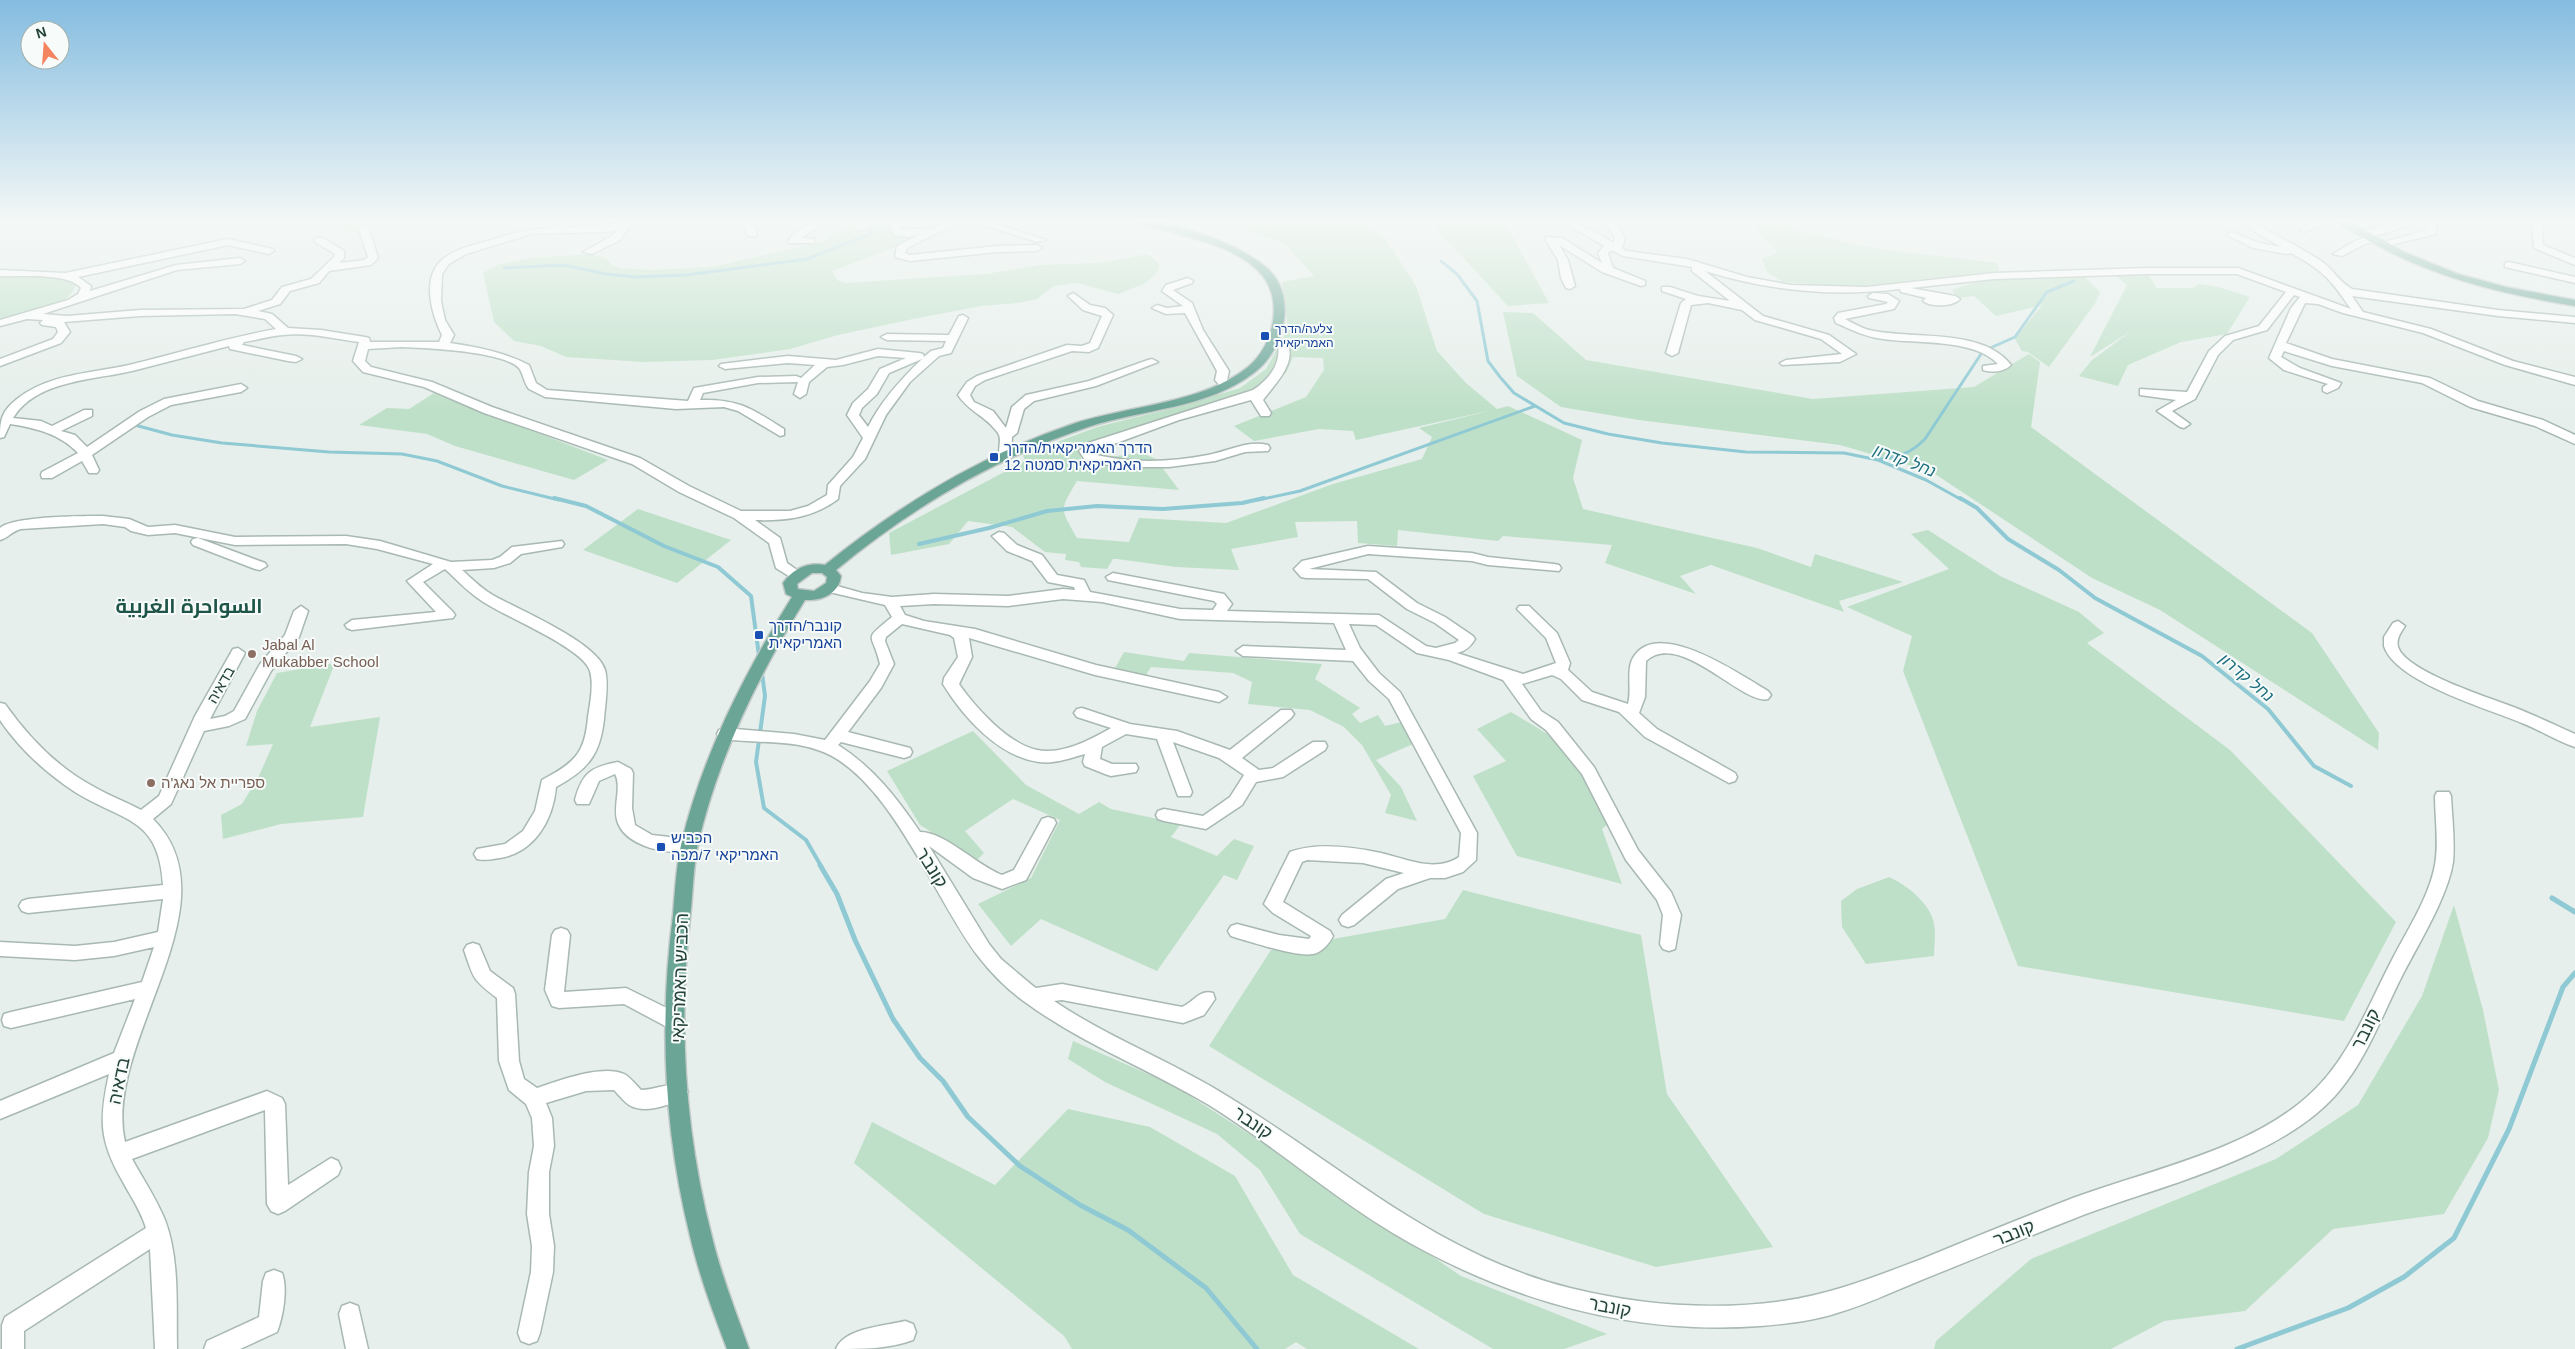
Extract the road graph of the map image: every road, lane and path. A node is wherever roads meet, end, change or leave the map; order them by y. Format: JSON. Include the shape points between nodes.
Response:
{"nodes":[{"id":1,"x":84,"y":284,"type":"edge"},
{"id":2,"x":131,"y":284,"type":"edge"},
{"id":3,"x":304,"y":284,"type":"edge"},
{"id":4,"x":436,"y":284,"type":"edge"},
{"id":5,"x":1179,"y":284,"type":"edge"},
{"id":6,"x":1273,"y":284,"type":"edge"},
{"id":7,"x":1717,"y":284,"type":"edge"},
{"id":8,"x":1760,"y":284,"type":"edge"},
{"id":9,"x":1931,"y":284,"type":"edge"},
{"id":10,"x":2275,"y":284,"type":"edge"},
{"id":11,"x":2338,"y":284,"type":"edge"},
{"id":12,"x":2483,"y":284,"type":"edge"},
{"id":13,"x":1899,"y":288,"type":"junction"},
{"id":14,"x":1666,"y":289,"type":"dead end"},
{"id":15,"x":1822,"y":290,"type":"junction"},
{"id":16,"x":2293,"y":290,"type":"junction"},
{"id":17,"x":2349,"y":292,"type":"junction"},
{"id":18,"x":82,"y":296,"type":"junction"},
{"id":19,"x":1073,"y":296,"type":"dead end"},
{"id":20,"x":1695,"y":299,"type":"junction"},
{"id":21,"x":1928,"y":301,"type":"dead end"},
{"id":22,"x":2319,"y":301,"type":"junction"},
{"id":23,"x":2575,"y":303,"type":"edge"},
{"id":24,"x":1746,"y":307,"type":"junction"},
{"id":25,"x":1156,"y":308,"type":"dead end"},
{"id":26,"x":1188,"y":309,"type":"junction"},
{"id":27,"x":244,"y":312,"type":"junction"},
{"id":28,"x":2356,"y":313,"type":"junction"},
{"id":29,"x":35,"y":316,"type":"junction"},
{"id":30,"x":963,"y":318,"type":"dead end"},
{"id":31,"x":2575,"y":320,"type":"edge"},
{"id":32,"x":0,"y":323,"type":"edge"},
{"id":33,"x":285,"y":332,"type":"junction"},
{"id":34,"x":887,"y":337,"type":"dead end"},
{"id":35,"x":954,"y":338,"type":"junction"},
{"id":36,"x":241,"y":339,"type":"junction"},
{"id":37,"x":1272,"y":340,"type":"junction"},
{"id":38,"x":2281,"y":345,"type":"junction"},
{"id":39,"x":365,"y":346,"type":"junction"},
{"id":40,"x":442,"y":347,"type":"junction"},
{"id":41,"x":1672,"y":353,"type":"dead end"},
{"id":42,"x":925,"y":357,"type":"junction"},
{"id":43,"x":296,"y":359,"type":"dead end"},
{"id":44,"x":1152,"y":362,"type":"dead end"},
{"id":45,"x":0,"y":363,"type":"edge"},
{"id":46,"x":824,"y":363,"type":"junction"},
{"id":47,"x":1786,"y":363,"type":"dead end"},
{"id":48,"x":725,"y":366,"type":"dead end"},
{"id":49,"x":1987,"y":368,"type":"dead end"},
{"id":50,"x":796,"y":379,"type":"dead end"},
{"id":51,"x":2575,"y":381,"type":"edge"},
{"id":52,"x":1270,"y":384,"type":"junction"},
{"id":53,"x":1225,"y":385,"type":"junction"},
{"id":54,"x":241,"y":388,"type":"dead end"},
{"id":55,"x":2327,"y":389,"type":"dead end"},
{"id":56,"x":2144,"y":392,"type":"dead end"},
{"id":57,"x":800,"y":394,"type":"dead end"},
{"id":58,"x":2191,"y":396,"type":"junction"},
{"id":59,"x":693,"y":405,"type":"junction"},
{"id":60,"x":88,"y":413,"type":"dead end"},
{"id":61,"x":1265,"y":413,"type":"dead end"},
{"id":62,"x":5,"y":420,"type":"junction"},
{"id":63,"x":2184,"y":424,"type":"dead end"},
{"id":64,"x":52,"y":431,"type":"junction"},
{"id":65,"x":780,"y":432,"type":"dead end"},
{"id":66,"x":0,"y":434,"type":"edge"},
{"id":67,"x":1006,"y":434,"type":"junction"},
{"id":68,"x":870,"y":439,"type":"junction"},
{"id":69,"x":2575,"y":440,"type":"edge"},
{"id":70,"x":1264,"y":448,"type":"dead end"},
{"id":71,"x":85,"y":454,"type":"junction"},
{"id":72,"x":1004,"y":457,"type":"junction"},
{"id":73,"x":93,"y":470,"type":"dead end"},
{"id":74,"x":47,"y":475,"type":"dead end"},
{"id":75,"x":739,"y":515,"type":"junction"},
{"id":76,"x":176,"y":530,"type":"junction"},
{"id":77,"x":0,"y":536,"type":"edge"},
{"id":78,"x":999,"y":536,"type":"dead end"},
{"id":79,"x":557,"y":544,"type":"dead end"},
{"id":80,"x":446,"y":565,"type":"junction"},
{"id":81,"x":260,"y":566,"type":"dead end"},
{"id":82,"x":1554,"y":568,"type":"dead end"},
{"id":83,"x":827,"y":570,"type":"junction"},
{"id":84,"x":797,"y":574,"type":"junction"},
{"id":85,"x":1113,"y":577,"type":"dead end"},
{"id":86,"x":830,"y":588,"type":"junction"},
{"id":87,"x":801,"y":595,"type":"junction"},
{"id":88,"x":1085,"y":596,"type":"junction"},
{"id":89,"x":892,"y":602,"type":"junction"},
{"id":90,"x":1524,"y":609,"type":"dead end"},
{"id":91,"x":301,"y":611,"type":"dead end"},
{"id":92,"x":1217,"y":615,"type":"junction"},
{"id":93,"x":900,"y":618,"type":"junction"},
{"id":94,"x":1339,"y":618,"type":"junction"},
{"id":95,"x":352,"y":625,"type":"dead end"},
{"id":96,"x":2398,"y":626,"type":"dead end"},
{"id":97,"x":954,"y":631,"type":"junction"},
{"id":98,"x":1243,"y":651,"type":"dead end"},
{"id":99,"x":238,"y":652,"type":"dead end"},
{"id":100,"x":1437,"y":653,"type":"junction"},
{"id":101,"x":1358,"y":656,"type":"junction"},
{"id":102,"x":1560,"y":672,"type":"junction"},
{"id":103,"x":1508,"y":676,"type":"junction"},
{"id":104,"x":1763,"y":695,"type":"dead end"},
{"id":105,"x":1219,"y":697,"type":"dead end"},
{"id":106,"x":0,"y":708,"type":"edge"},
{"id":107,"x":1082,"y":713,"type":"dead end"},
{"id":108,"x":1630,"y":713,"type":"junction"},
{"id":109,"x":1286,"y":714,"type":"dead end"},
{"id":110,"x":199,"y":726,"type":"junction"},
{"id":111,"x":1124,"y":727,"type":"junction"},
{"id":112,"x":725,"y":734,"type":"junction"},
{"id":113,"x":1163,"y":735,"type":"junction"},
{"id":114,"x":832,"y":741,"type":"junction"},
{"id":115,"x":2575,"y":741,"type":"edge"},
{"id":116,"x":1094,"y":745,"type":"junction"},
{"id":117,"x":1319,"y":746,"type":"dead end"},
{"id":118,"x":904,"y":752,"type":"dead end"},
{"id":119,"x":1231,"y":758,"type":"junction"},
{"id":120,"x":1130,"y":768,"type":"dead end"},
{"id":121,"x":1253,"y":774,"type":"junction"},
{"id":122,"x":1729,"y":777,"type":"dead end"},
{"id":123,"x":1184,"y":792,"type":"dead end"},
{"id":124,"x":2443,"y":796,"type":"dead end"},
{"id":125,"x":583,"y":800,"type":"dead end"},
{"id":126,"x":1164,"y":815,"type":"dead end"},
{"id":127,"x":143,"y":818,"type":"junction"},
{"id":128,"x":1048,"y":823,"type":"dead end"},
{"id":129,"x":913,"y":838,"type":"junction"},
{"id":130,"x":690,"y":845,"type":"junction"},
{"id":131,"x":483,"y":854,"type":"dead end"},
{"id":132,"x":1432,"y":871,"type":"junction"},
{"id":133,"x":171,"y":891,"type":"junction"},
{"id":134,"x":28,"y":906,"type":"dead end"},
{"id":135,"x":1348,"y":920,"type":"dead end"},
{"id":136,"x":1237,"y":931,"type":"dead end"},
{"id":137,"x":561,"y":935,"type":"dead end"},
{"id":138,"x":166,"y":937,"type":"junction"},
{"id":139,"x":1669,"y":944,"type":"dead end"},
{"id":140,"x":0,"y":949,"type":"edge"},
{"id":141,"x":473,"y":950,"type":"dead end"},
{"id":142,"x":149,"y":988,"type":"junction"},
{"id":143,"x":1032,"y":997,"type":"junction"},
{"id":144,"x":1206,"y":999,"type":"dead end"},
{"id":145,"x":11,"y":1020,"type":"dead end"},
{"id":146,"x":676,"y":1022,"type":"junction"},
{"id":147,"x":122,"y":1058,"type":"junction"},
{"id":148,"x":678,"y":1092,"type":"junction"},
{"id":149,"x":534,"y":1098,"type":"junction"},
{"id":150,"x":0,"y":1110,"type":"edge"},
{"id":151,"x":119,"y":1154,"type":"junction"},
{"id":152,"x":331,"y":1168,"type":"dead end"},
{"id":153,"x":158,"y":1232,"type":"junction"},
{"id":154,"x":274,"y":1281,"type":"dead end"},
{"id":155,"x":350,"y":1314,"type":"dead end"},
{"id":156,"x":905,"y":1332,"type":"dead end"},
{"id":157,"x":529,"y":1333,"type":"dead end"},
{"id":158,"x":13,"y":1349,"type":"edge"},
{"id":159,"x":166,"y":1349,"type":"edge"},
{"id":160,"x":215,"y":1349,"type":"edge"},
{"id":161,"x":357,"y":1349,"type":"edge"},
{"id":162,"x":738,"y":1349,"type":"edge"},
{"id":163,"x":847,"y":1349,"type":"edge"}],
"edges":[{"from":1,"to":18,"type":"street","via":[[87,288]]},
{"from":2,"to":18,"type":"street"},
{"from":3,"to":27,"type":"street","via":[[286,289],[276,302]]},
{"from":4,"to":40,"type":"street","via":[[439,315],[448,335]]},
{"from":5,"to":26,"type":"street","via":[[1167,291],[1187,302]]},
{"from":6,"to":37,"type":"main road","via":[[1281,299],[1280,317]]},
{"from":7,"to":24,"type":"street"},
{"from":8,"to":15,"type":"street"},
{"from":9,"to":13,"type":"street"},
{"from":10,"to":16,"type":"street"},
{"from":11,"to":17,"type":"street"},
{"from":12,"to":23,"type":"main road"},
{"from":13,"to":15,"type":"street"},
{"from":13,"to":21,"type":"street","via":[[1955,299]]},
{"from":14,"to":20,"type":"street"},
{"from":15,"to":49,"type":"street","via":[[1892,298],[1894,301],[1890,307],[1842,315],[1840,321],[1868,333],[1970,344],[1995,354],[2005,365]]},
{"from":16,"to":22,"type":"street"},
{"from":16,"to":58,"type":"street","via":[[2263,328],[2230,338],[2213,353]]},
{"from":17,"to":28,"type":"street","via":[[2344,294],[2358,311]]},
{"from":17,"to":31,"type":"street","via":[[2498,313]]},
{"from":18,"to":29,"type":"street"},
{"from":19,"to":67,"type":"street","via":[[1087,308],[1101,310],[1108,315],[1096,345],[1081,350],[1071,347],[1052,352],[981,378],[967,388],[965,400],[989,414]]},
{"from":20,"to":24,"type":"street"},
{"from":20,"to":41,"type":"street","via":[[1686,303]]},
{"from":22,"to":28,"type":"street"},
{"from":22,"to":38,"type":"street","via":[[2302,300]]},
{"from":24,"to":47,"type":"street","via":[[1768,322],[1825,337],[1850,354],[1840,358]]},
{"from":25,"to":26,"type":"street","via":[[1166,311]]},
{"from":26,"to":53,"type":"street","via":[[1206,347],[1223,371],[1221,380]]},
{"from":27,"to":29,"type":"street","via":[[149,312],[67,319]]},
{"from":27,"to":33,"type":"street","via":[[268,316]]},
{"from":28,"to":51,"type":"street","via":[[2427,331],[2509,363]]},
{"from":29,"to":32,"type":"street"},
{"from":29,"to":45,"type":"street","via":[[36,322],[60,324],[64,332],[57,341]]},
{"from":30,"to":35,"type":"street"},
{"from":33,"to":36,"type":"street"},
{"from":33,"to":39,"type":"street","via":[[356,338],[365,340]]},
{"from":34,"to":35,"type":"street"},
{"from":35,"to":42,"type":"street","via":[[947,351]]},
{"from":36,"to":43,"type":"street","via":[[234,348]]},
{"from":36,"to":62,"type":"street","via":[[48,387],[21,401]]},
{"from":37,"to":52,"type":"street","via":[[1285,347],[1281,370]]},
{"from":37,"to":53,"type":"main road","via":[[1267,354],[1253,368]]},
{"from":38,"to":55,"type":"street","via":[[2275,358],[2282,365],[2335,383]]},
{"from":38,"to":69,"type":"street","via":[[2318,360],[2354,369],[2429,381],[2472,403],[2547,426]]},
{"from":39,"to":40,"type":"street","via":[[398,343]]},
{"from":39,"to":75,"type":"street","via":[[359,361],[367,370],[428,384],[497,414],[636,461],[684,489]]},
{"from":40,"to":59,"type":"street","via":[[502,356],[518,362],[525,367],[534,389],[545,393],[625,402]]},
{"from":42,"to":46,"type":"street","via":[[874,353]]},
{"from":42,"to":68,"type":"street","via":[[891,398]]},
{"from":42,"to":68,"type":"street","via":[[884,371],[872,391],[857,406],[853,415]]},
{"from":44,"to":67,"type":"street","via":[[1092,384],[1030,398],[1018,407],[1014,428]]},
{"from":46,"to":48,"type":"street","via":[[802,358]]},
{"from":46,"to":57,"type":"street","via":[[804,381]]},
{"from":50,"to":59,"type":"street","via":[[758,380],[698,390]]},
{"from":52,"to":61,"type":"street","via":[[1257,400]]},
{"from":52,"to":70,"type":"street","via":[[1245,398],[1092,446],[1086,454],[1097,460],[1161,464],[1215,457],[1248,446]]},
{"from":53,"to":72,"type":"main road","via":[[1078,426]]},
{"from":54,"to":71,"type":"street","via":[[168,402],[144,414]]},
{"from":56,"to":58,"type":"street"},
{"from":58,"to":63,"type":"street","via":[[2163,411]]},
{"from":59,"to":65,"type":"street","via":[[724,402],[734,405]]},
{"from":60,"to":64,"type":"street"},
{"from":62,"to":64,"type":"street","via":[[41,425]]},
{"from":62,"to":66,"type":"street"},
{"from":64,"to":71,"type":"street","via":[[72,438]]},
{"from":67,"to":72,"type":"street"},
{"from":68,"to":75,"type":"street","via":[[859,459],[834,485],[833,496],[825,504],[802,514]]},
{"from":71,"to":73,"type":"street"},
{"from":71,"to":74,"type":"street"},
{"from":72,"to":83,"type":"main road","via":[[882,528]]},
{"from":75,"to":84,"type":"street","via":[[775,541],[781,565]]},
{"from":76,"to":77,"type":"street","via":[[136,528],[129,522],[62,521],[8,528]]},
{"from":76,"to":80,"type":"street","via":[[235,541],[365,542]]},
{"from":76,"to":81,"type":"street"},
{"from":78,"to":88,"type":"street","via":[[1012,548],[1037,558],[1053,579],[1079,583]]},
{"from":79,"to":80,"type":"street","via":[[517,550],[494,564]]},
{"from":80,"to":95,"type":"street","via":[[414,581],[448,615]]},
{"from":80,"to":131,"type":"street","via":[[485,597],[534,621],[586,656],[598,668],[599,674],[594,742],[588,755],[569,773],[548,784],[548,799],[539,822],[528,836],[513,848]]},
{"from":82,"to":100,"type":"street","via":[[1472,557],[1368,550],[1307,564],[1301,569],[1306,574],[1371,575],[1412,606],[1468,639],[1460,647]]},
{"from":83,"to":84,"type":"main road","via":[[809,569]]},
{"from":83,"to":86,"type":"main road","via":[[834,576],[834,584]]},
{"from":84,"to":87,"type":"main road","via":[[790,587]]},
{"from":85,"to":92,"type":"street","via":[[1220,597],[1225,604]]},
{"from":86,"to":87,"type":"main road","via":[[813,596]]},
{"from":86,"to":89,"type":"street"},
{"from":87,"to":112,"type":"main road","name":"הכביש האמריקאי","via":[[768,646]]},
{"from":88,"to":89,"type":"street","via":[[1063,594],[1008,601],[934,599]]},
{"from":88,"to":92,"type":"street","via":[[1180,614]]},
{"from":89,"to":93,"type":"street","via":[[892,610]]},
{"from":90,"to":102,"type":"street","via":[[1552,636],[1564,663]]},
{"from":91,"to":110,"type":"street","via":[[292,637],[265,668],[240,715],[229,721]]},
{"from":92,"to":94,"type":"street"},
{"from":93,"to":97,"type":"street"},
{"from":93,"to":114,"type":"street","via":[[879,635],[878,641],[886,654],[887,664],[876,684]]},
{"from":94,"to":100,"type":"street","via":[[1379,620],[1422,650]]},
{"from":94,"to":101,"type":"street"},
{"from":96,"to":115,"type":"street","via":[[2390,639],[2392,652],[2413,671]]},
{"from":97,"to":105,"type":"street","via":[[1095,670]]},
{"from":97,"to":116,"type":"street","via":[[961,636],[965,657],[951,684],[970,711],[990,728],[1023,752],[1037,756]]},
{"from":98,"to":101,"type":"street"},
{"from":99,"to":110,"type":"street","name":"בדאיה"},
{"from":100,"to":103,"type":"street"},
{"from":101,"to":132,"type":"street","via":[[1374,677],[1395,696],[1469,833],[1467,860],[1457,868]]},
{"from":102,"to":103,"type":"street","via":[[1552,669],[1524,679]]},
{"from":102,"to":108,"type":"street","via":[[1587,696]]},
{"from":103,"to":139,"type":"street","via":[[1536,715],[1552,726],[1588,771],[1632,855],[1665,897],[1672,915]]},
{"from":104,"to":108,"type":"street","via":[[1694,658],[1668,648],[1642,655],[1638,662],[1637,702]]},
{"from":106,"to":127,"type":"street","name":"בדאיה","via":[[30,747],[54,768],[82,788]]},
{"from":107,"to":111,"type":"street"},
{"from":108,"to":122,"type":"street","via":[[1651,733]]},
{"from":109,"to":119,"type":"street"},
{"from":110,"to":127,"type":"street","name":"בדאיה","via":[[165,800]]},
{"from":111,"to":113,"type":"street"},
{"from":111,"to":116,"type":"street"},
{"from":112,"to":114,"type":"street","name":"קונבר"},
{"from":112,"to":130,"type":"main road","name":"הכביש האמריקאי"},
{"from":113,"to":119,"type":"street"},
{"from":113,"to":123,"type":"street"},
{"from":114,"to":118,"type":"street"},
{"from":114,"to":129,"type":"street","name":"קונבר","via":[[878,786]]},
{"from":116,"to":120,"type":"street","via":[[1090,762],[1111,770]]},
{"from":117,"to":121,"type":"street","via":[[1277,773]]},
{"from":119,"to":121,"type":"street"},
{"from":121,"to":126,"type":"street","via":[[1236,801],[1206,823]]},
{"from":124,"to":143,"type":"street","name":"קונבר","via":[[2444,864],[2430,903],[2369,1022],[2362,1042],[2335,1082],[2302,1114],[2258,1141],[2105,1196],[1835,1303],[1794,1313],[1741,1318],[1680,1318],[1611,1309],[1542,1292],[1479,1268],[1413,1233],[1218,1101],[1064,1020]]},
{"from":125,"to":130,"type":"street","via":[[587,783],[593,775],[618,768],[625,773],[625,820],[630,831],[641,839]]},
{"from":127,"to":133,"type":"street","name":"בדאיה","via":[[162,841],[170,864]]},
{"from":128,"to":129,"type":"street","via":[[1020,875],[1002,882],[979,873],[930,838]]},
{"from":129,"to":143,"type":"street","name":"קונבר","via":[[983,952]]},
{"from":130,"to":146,"type":"main road","name":"הכביש האמריקאי","via":[[677,950]]},
{"from":132,"to":135,"type":"street","via":[[1392,884]]},
{"from":132,"to":136,"type":"street","via":[[1406,868],[1372,858],[1306,853],[1296,857],[1273,904],[1285,914],[1310,925],[1324,936],[1322,939],[1312,947]]},
{"from":133,"to":134,"type":"street"},
{"from":133,"to":138,"type":"street","name":"בדאיה","via":[[172,905]]},
{"from":137,"to":146,"type":"street","via":[[554,990],[559,1000],[626,996]]},
{"from":138,"to":140,"type":"street","via":[[114,949],[74,953]]},
{"from":138,"to":142,"type":"street","name":"בדאיה"},
{"from":141,"to":149,"type":"street","via":[[482,976],[506,994],[508,1060],[516,1084]]},
{"from":142,"to":145,"type":"street"},
{"from":142,"to":147,"type":"street","name":"בדאיה"},
{"from":143,"to":144,"type":"street","via":[[1062,992],[1183,1015],[1196,1010]]},
{"from":146,"to":148,"type":"main road","name":"הכביש האמריקאי"},
{"from":147,"to":150,"type":"street"},
{"from":147,"to":151,"type":"street","name":"בדאיה","via":[[112,1114]]},
{"from":148,"to":149,"type":"street","via":[[653,1099],[636,1099],[618,1081],[606,1080],[580,1083]]},
{"from":148,"to":162,"type":"main road","name":"הכביש האמריקאי","via":[[678,1113],[698,1222]]},
{"from":149,"to":157,"type":"street","via":[[542,1118],[544,1146],[539,1172],[538,1214],[543,1246],[542,1272]]},
{"from":151,"to":152,"type":"street","via":[[267,1100],[275,1104],[278,1204]]},
{"from":151,"to":153,"type":"street","name":"בדאיה"},
{"from":153,"to":158,"type":"street","via":[[13,1325]]},
{"from":153,"to":159,"type":"street","name":"בדאיה"},
{"from":154,"to":160,"type":"street","via":[[269,1324]]},
{"from":155,"to":161,"type":"street"},
{"from":156,"to":163,"type":"street"}]}
